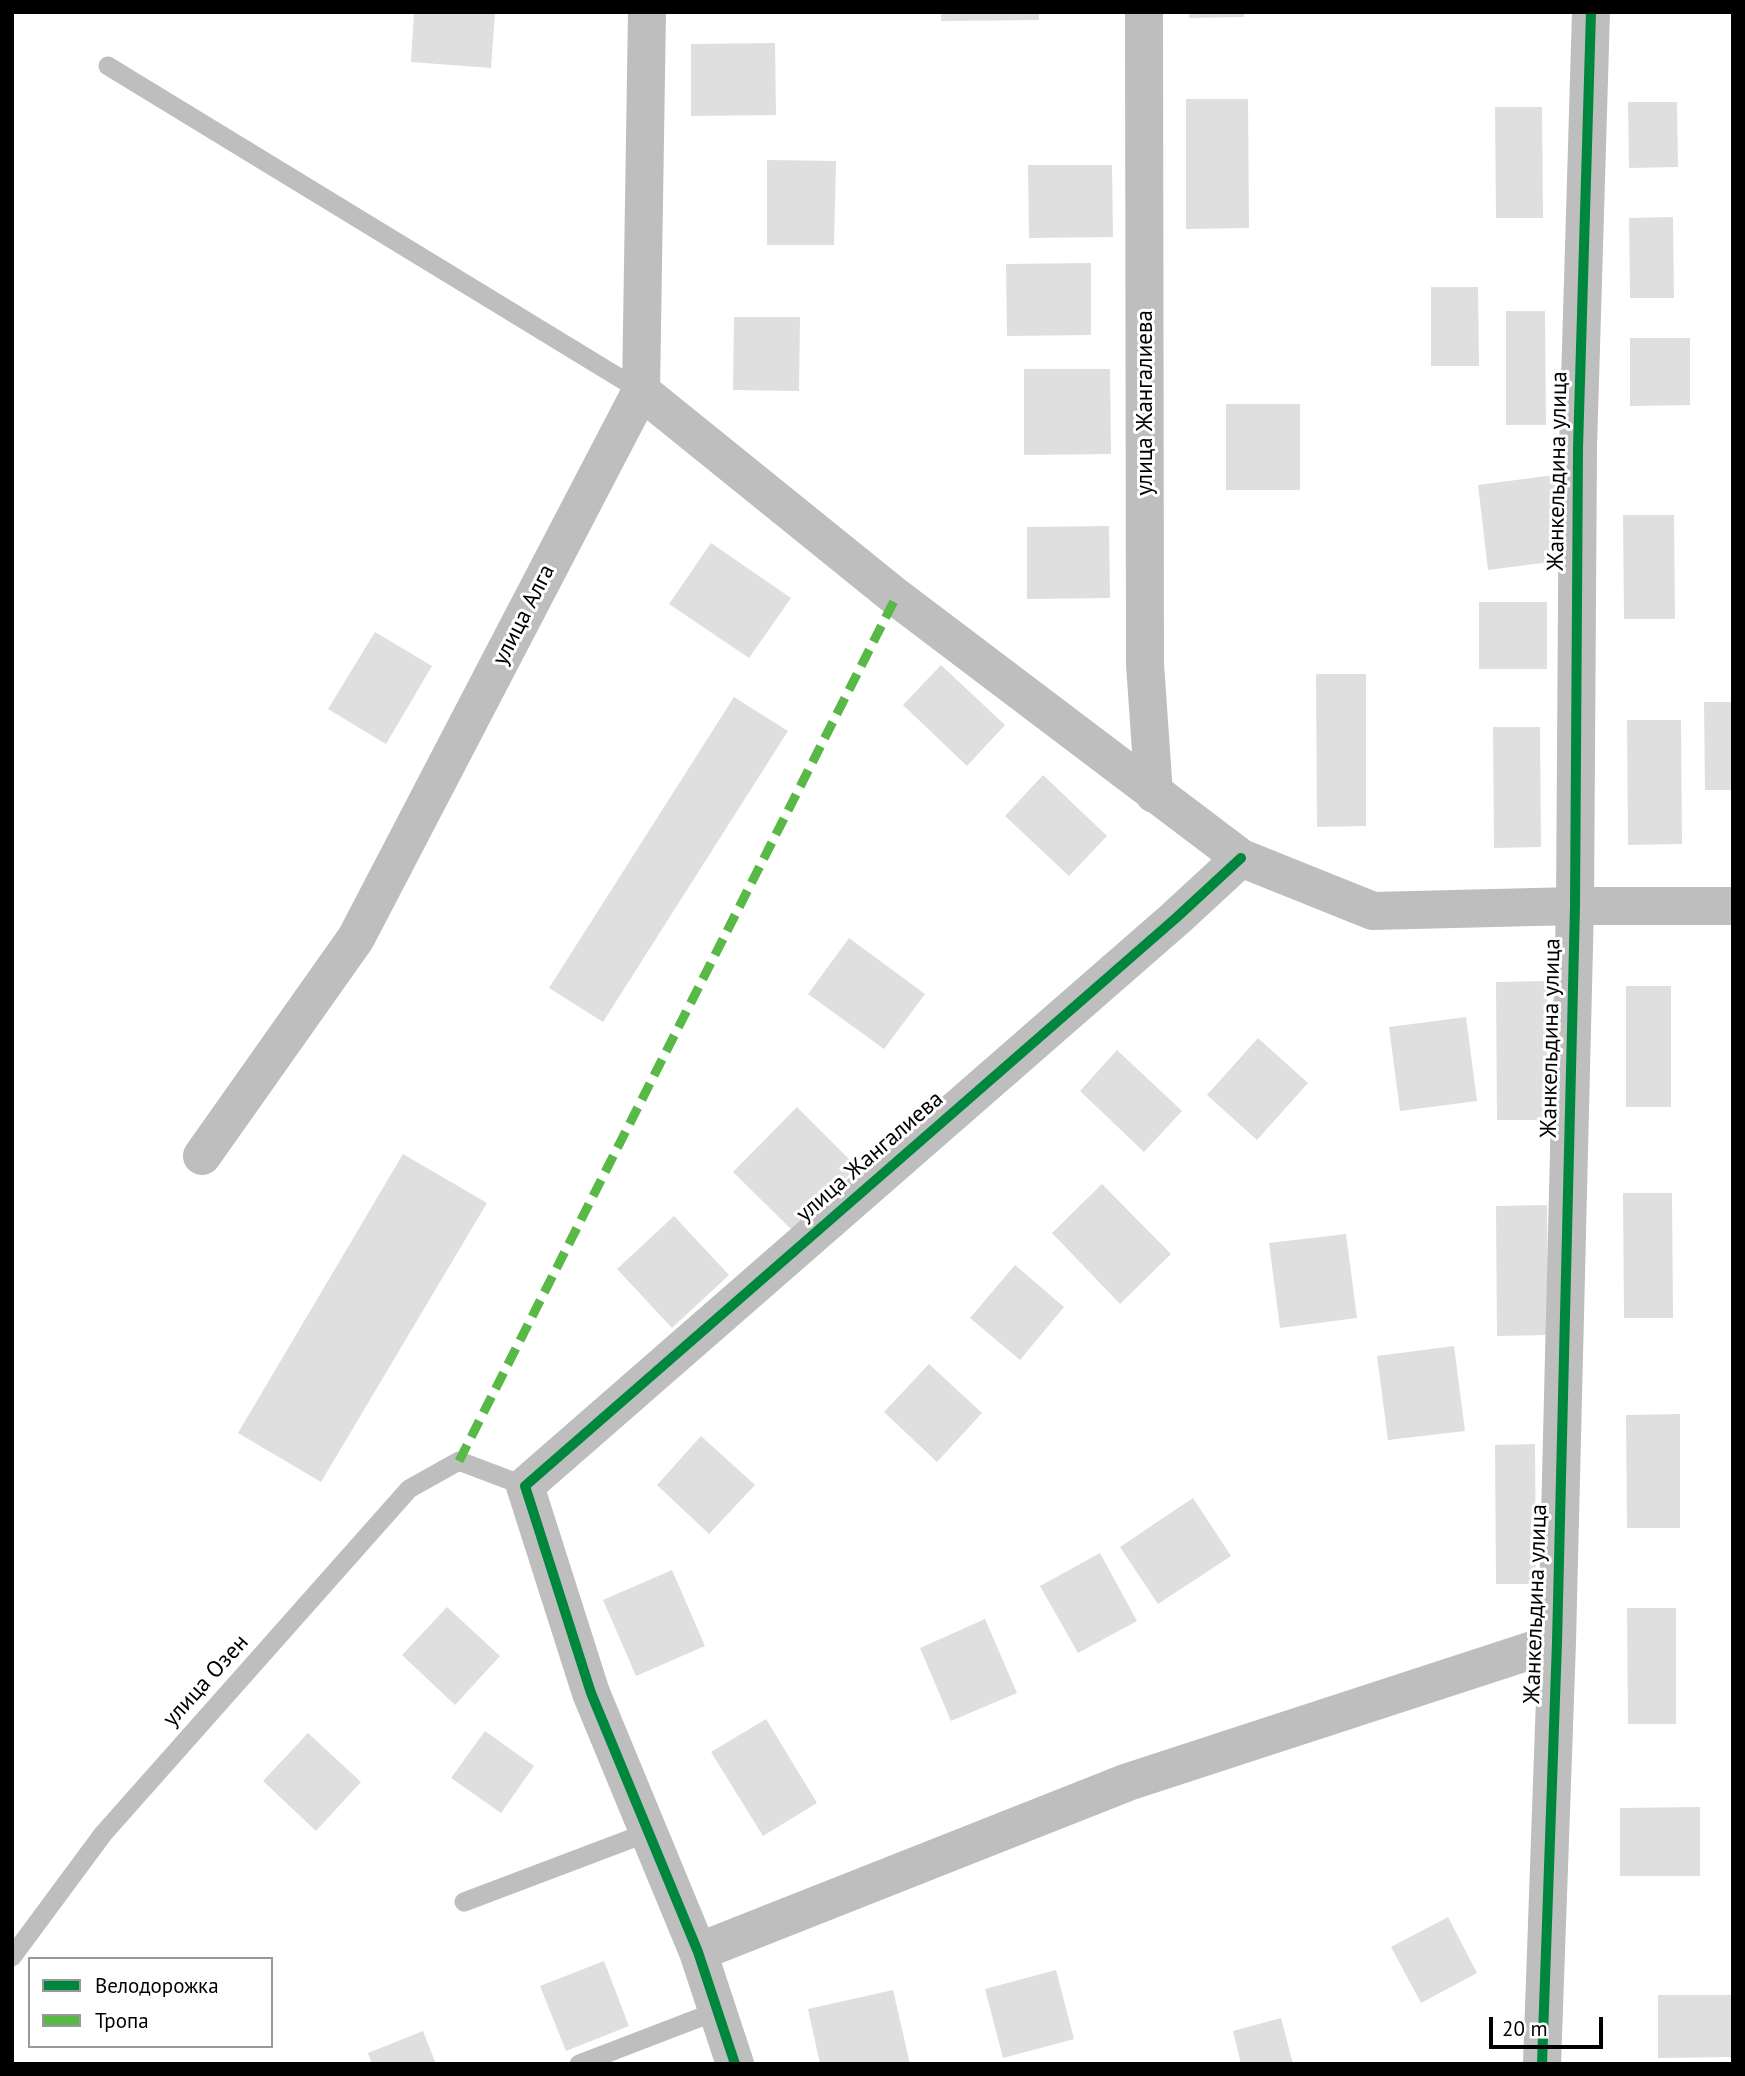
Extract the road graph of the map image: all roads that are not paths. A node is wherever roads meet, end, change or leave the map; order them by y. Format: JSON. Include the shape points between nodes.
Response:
{"nodes":[{"id":1,"x":648,"y":12,"type":"edge"},
{"id":2,"x":1144,"y":12,"type":"edge"},
{"id":3,"x":1591,"y":12,"type":"edge"},
{"id":4,"x":108,"y":66,"type":"dead end"},
{"id":5,"x":641,"y":391,"type":"junction"},
{"id":6,"x":1154,"y":794,"type":"junction"},
{"id":7,"x":1241,"y":858,"type":"junction"},
{"id":8,"x":1575,"y":906,"type":"junction"},
{"id":9,"x":1733,"y":906,"type":"edge"},
{"id":10,"x":202,"y":1156,"type":"dead end"},
{"id":11,"x":525,"y":1486,"type":"junction"},
{"id":12,"x":1556,"y":1642,"type":"junction"},
{"id":13,"x":649,"y":1832,"type":"junction"},
{"id":14,"x":464,"y":1902,"type":"dead end"},
{"id":15,"x":698,"y":1952,"type":"junction"},
{"id":16,"x":12,"y":1957,"type":"edge"},
{"id":17,"x":718,"y":2011,"type":"junction"},
{"id":18,"x":579,"y":2064,"type":"edge"},
{"id":19,"x":735,"y":2064,"type":"edge"},
{"id":20,"x":1542,"y":2064,"type":"edge"}],
"edges":[{"from":1,"to":5,"type":"street","name":"улица Алга"},
{"from":2,"to":6,"type":"street","name":"улица Жангалиева","via":[[1145,664]]},
{"from":3,"to":8,"type":"street","name":"Жанкельдина улица","via":[[1578,448]]},
{"from":4,"to":5,"type":"lane"},
{"from":5,"to":6,"type":"street","via":[[896,597]]},
{"from":5,"to":10,"type":"street","name":"улица Алга","via":[[356,938]]},
{"from":6,"to":7,"type":"street"},
{"from":7,"to":8,"type":"street","via":[[1373,911]]},
{"from":7,"to":11,"type":"street","name":"улица Жангалиева"},
{"from":8,"to":9,"type":"street"},
{"from":8,"to":12,"type":"street","name":"Жанкельдина улица"},
{"from":11,"to":13,"type":"street","via":[[591,1693]]},
{"from":11,"to":16,"type":"lane","name":"улица Озен","via":[[459,1461],[409,1489],[103,1834]]},
{"from":12,"to":15,"type":"street","via":[[1128,1782]]},
{"from":12,"to":20,"type":"street","name":"Жанкельдина улица"},
{"from":13,"to":14,"type":"lane"},
{"from":13,"to":15,"type":"street"},
{"from":15,"to":17,"type":"street"},
{"from":17,"to":18,"type":"lane"},
{"from":17,"to":19,"type":"street"}]}
